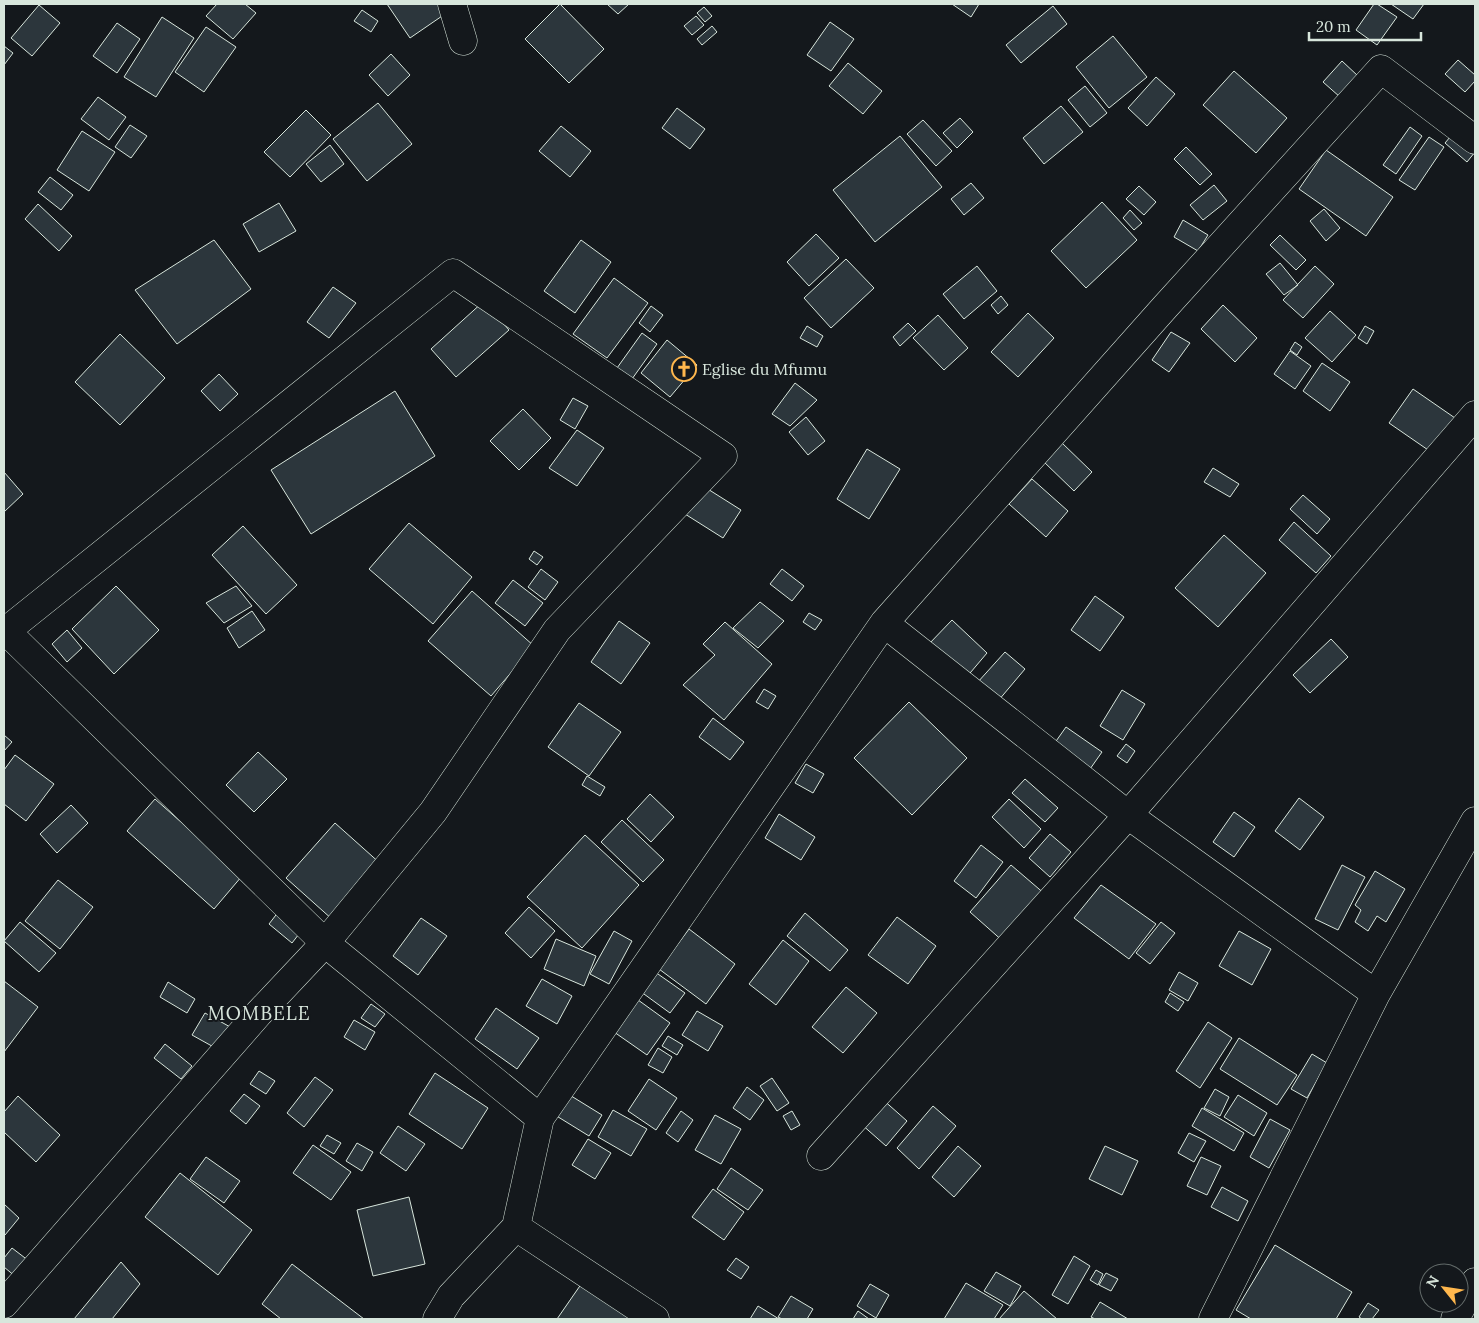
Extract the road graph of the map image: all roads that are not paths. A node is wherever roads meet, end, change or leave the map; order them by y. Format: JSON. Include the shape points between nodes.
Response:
{"nodes":[{"id":1,"x":452,"y":4,"type":"edge"},
{"id":2,"x":463,"y":41,"type":"dead end"},
{"id":3,"x":1475,"y":140,"type":"edge"},
{"id":4,"x":1475,"y":415,"type":"edge"},
{"id":5,"x":884,"y":623,"type":"junction"},
{"id":6,"x":5,"y":630,"type":"edge"},
{"id":7,"x":1128,"y":815,"type":"junction"},
{"id":8,"x":1475,"y":822,"type":"edge"},
{"id":9,"x":324,"y":943,"type":"junction"},
{"id":10,"x":1376,"y":994,"type":"junction"},
{"id":11,"x":540,"y":1118,"type":"junction"},
{"id":12,"x":821,"y":1156,"type":"dead end"},
{"id":13,"x":516,"y":1227,"type":"junction"},
{"id":14,"x":1475,"y":1282,"type":"edge"},
{"id":15,"x":4,"y":1304,"type":"edge"},
{"id":16,"x":437,"y":1319,"type":"edge"},
{"id":17,"x":655,"y":1319,"type":"edge"},
{"id":18,"x":1214,"y":1319,"type":"edge"},
{"id":19,"x":1455,"y":1319,"type":"edge"}],
"edges":[{"from":1,"to":2,"type":"street"},
{"from":3,"to":5,"type":"street","via":[[1381,68]]},
{"from":4,"to":7,"type":"street"},
{"from":5,"to":7,"type":"street"},
{"from":5,"to":11,"type":"street"},
{"from":6,"to":9,"type":"street"},
{"from":6,"to":9,"type":"street","via":[[453,273],[723,456],[556,630],[433,812]]},
{"from":7,"to":10,"type":"street"},
{"from":7,"to":12,"type":"street"},
{"from":8,"to":10,"type":"street"},
{"from":9,"to":11,"type":"street"},
{"from":9,"to":15,"type":"street"},
{"from":10,"to":18,"type":"street"},
{"from":11,"to":13,"type":"street"},
{"from":13,"to":16,"type":"street","via":[[451,1296]]},
{"from":13,"to":17,"type":"street"},
{"from":14,"to":19,"type":"street"}]}
